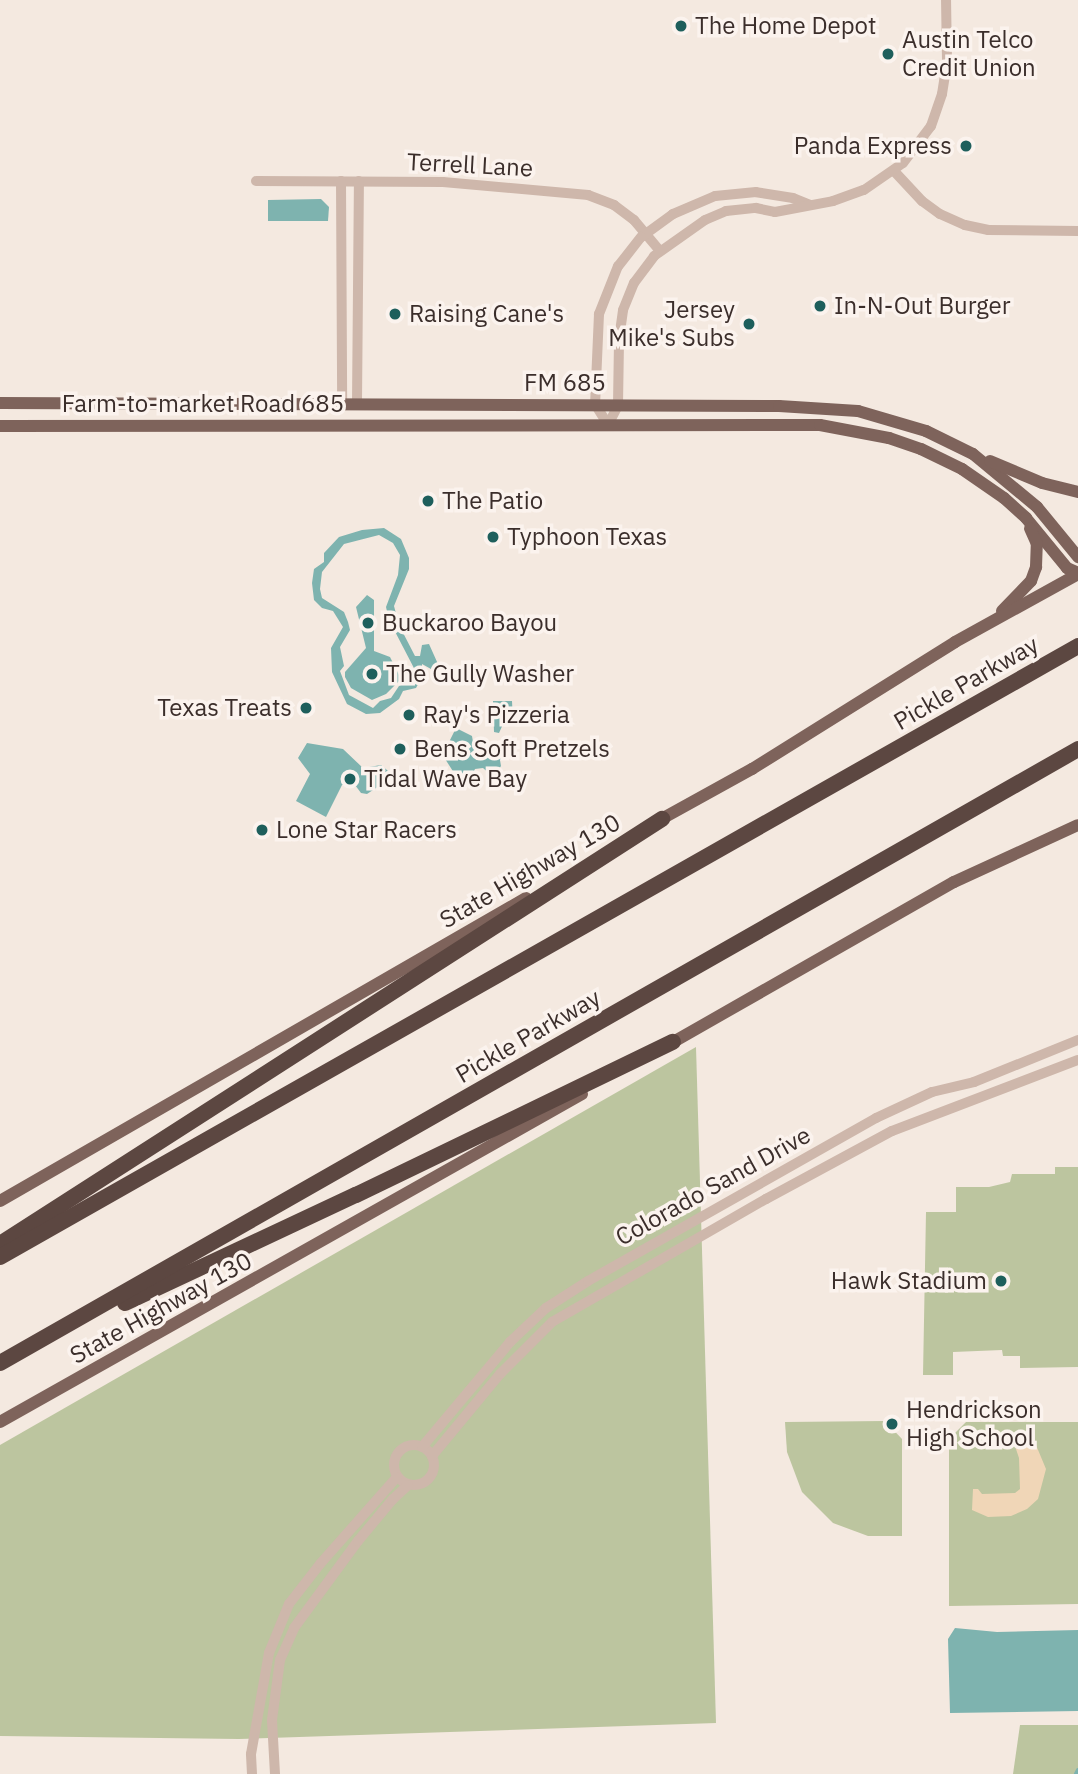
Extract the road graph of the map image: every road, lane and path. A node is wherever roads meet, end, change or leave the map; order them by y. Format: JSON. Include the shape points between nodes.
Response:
{"nodes":[{"id":1,"x":946,"y":0,"type":"edge"},
{"id":2,"x":894,"y":171,"type":"junction"},
{"id":3,"x":341,"y":180,"type":"junction"},
{"id":4,"x":256,"y":181,"type":"dead end"},
{"id":5,"x":359,"y":181,"type":"junction"},
{"id":6,"x":756,"y":192,"type":"junction"},
{"id":7,"x":810,"y":205,"type":"junction"},
{"id":8,"x":756,"y":208,"type":"junction"},
{"id":9,"x":1078,"y":231,"type":"edge"},
{"id":10,"x":645,"y":234,"type":"junction"},
{"id":11,"x":341,"y":235,"type":"junction"},
{"id":12,"x":358,"y":237,"type":"junction"},
{"id":13,"x":660,"y":251,"type":"junction"},
{"id":14,"x":619,"y":340,"type":"junction"},
{"id":15,"x":596,"y":343,"type":"junction"},
{"id":16,"x":341,"y":351,"type":"junction"},
{"id":17,"x":357,"y":351,"type":"junction"},
{"id":18,"x":0,"y":403,"type":"edge"},
{"id":19,"x":342,"y":403,"type":"junction"},
{"id":20,"x":357,"y":403,"type":"junction"},
{"id":21,"x":594,"y":404,"type":"junction"},
{"id":22,"x":618,"y":405,"type":"junction"},
{"id":23,"x":405,"y":424,"type":"joint"},
{"id":24,"x":608,"y":425,"type":"junction"},
{"id":25,"x":0,"y":426,"type":"edge"},
{"id":26,"x":973,"y":454,"type":"junction"},
{"id":27,"x":1078,"y":492,"type":"edge"},
{"id":28,"x":1026,"y":518,"type":"junction"},
{"id":29,"x":1078,"y":557,"type":"edge"},
{"id":30,"x":1078,"y":573,"type":"edge"},
{"id":31,"x":994,"y":619,"type":"junction"},
{"id":32,"x":1078,"y":646,"type":"edge"},
{"id":33,"x":1078,"y":749,"type":"edge"},
{"id":34,"x":662,"y":819,"type":"junction"},
{"id":35,"x":1078,"y":825,"type":"edge"},
{"id":36,"x":1078,"y":1040,"type":"edge"},
{"id":37,"x":673,"y":1042,"type":"junction"},
{"id":38,"x":1078,"y":1060,"type":"edge"},
{"id":39,"x":876,"y":1118,"type":"junction"},
{"id":40,"x":869,"y":1144,"type":"junction"},
{"id":41,"x":0,"y":1201,"type":"edge"},
{"id":42,"x":0,"y":1244,"type":"edge"},
{"id":43,"x":0,"y":1257,"type":"edge"},
{"id":44,"x":0,"y":1363,"type":"edge"},
{"id":45,"x":0,"y":1422,"type":"edge"},
{"id":46,"x":422,"y":1447,"type":"junction"},
{"id":47,"x":432,"y":1456,"type":"junction"},
{"id":48,"x":397,"y":1477,"type":"junction"},
{"id":49,"x":408,"y":1485,"type":"junction"},
{"id":50,"x":282,"y":1622,"type":"junction"},
{"id":51,"x":294,"y":1628,"type":"junction"},
{"id":52,"x":252,"y":1774,"type":"edge"},
{"id":53,"x":275,"y":1774,"type":"edge"}],
"edges":[{"from":1,"to":2,"type":"street","via":[[947,61],[942,94],[931,126]]},
{"from":2,"to":7,"type":"street","via":[[864,190]]},
{"from":2,"to":9,"type":"street","via":[[922,201],[965,225],[1009,232]]},
{"from":3,"to":4,"type":"street","name":"Terrell Lane"},
{"from":3,"to":5,"type":"street","name":"Terrell Lane"},
{"from":3,"to":11,"type":"street"},
{"from":5,"to":10,"type":"street","name":"Terrell Lane","via":[[443,182],[588,195],[614,205]]},
{"from":5,"to":12,"type":"street"},
{"from":6,"to":7,"type":"street"},
{"from":6,"to":8,"type":"street"},
{"from":6,"to":10,"type":"street","via":[[693,203]]},
{"from":7,"to":8,"type":"street","via":[[775,212]]},
{"from":8,"to":13,"type":"street","via":[[726,211],[705,220]]},
{"from":10,"to":13,"type":"street","name":"Terrell Lane"},
{"from":10,"to":15,"type":"street","via":[[618,266],[607,289]]},
{"from":11,"to":12,"type":"street"},
{"from":11,"to":16,"type":"street"},
{"from":12,"to":17,"type":"street"},
{"from":13,"to":14,"type":"street","via":[[634,284],[623,310]]},
{"from":14,"to":15,"type":"street"},
{"from":14,"to":22,"type":"street"},
{"from":15,"to":21,"type":"street"},
{"from":16,"to":17,"type":"street"},
{"from":16,"to":19,"type":"street"},
{"from":17,"to":20,"type":"street"},
{"from":18,"to":19,"type":"main road","name":"FM 685","number":"FM 685"},
{"from":19,"to":20,"type":"main road","name":"FM 685","number":"FM 685"},
{"from":20,"to":21,"type":"main road","name":"FM 685","number":"FM 685"},
{"from":21,"to":22,"type":"main road","name":"FM 685","number":"FM 685"},
{"from":21,"to":24,"type":"street"},
{"from":22,"to":24,"type":"street"},
{"from":22,"to":26,"type":"main road","name":"FM 685","number":"FM 685","via":[[848,409],[895,419]]},
{"from":23,"to":24,"type":"main road","name":"FM 685","number":"FM 685"},
{"from":23,"to":25,"type":"main road","name":"Farm-to-market Road 685","number":"FM 685"},
{"from":24,"to":28,"type":"main road","name":"FM 685","number":"FM 685","via":[[820,425],[857,430],[941,457],[983,482]]},
{"from":26,"to":27,"type":"main road","number":"FM 685","via":[[1042,483]]},
{"from":26,"to":29,"type":"main road","name":"FM 685","via":[[1037,507]]},
{"from":28,"to":30,"type":"main road","name":"FM 685","number":"FM 685","via":[[1066,568]]},
{"from":28,"to":31,"type":"main road","via":[[1037,544],[1036,567],[1031,581]]},
{"from":30,"to":31,"type":"main road","name":"State Highway 130"},
{"from":31,"to":34,"type":"main road","name":"State Highway 130","via":[[752,769]]},
{"from":32,"to":43,"type":"highway","name":"Pickle Parkway"},
{"from":33,"to":44,"type":"highway","name":"Pickle Parkway"},
{"from":34,"to":41,"type":"main road","name":"State Highway 130"},
{"from":34,"to":42,"type":"highway"},
{"from":35,"to":37,"type":"main road","name":"State Highway 130","via":[[954,882]]},
{"from":36,"to":39,"type":"street","name":"Colorado Sand Drive","via":[[974,1082],[932,1092]]},
{"from":37,"to":44,"type":"highway"},
{"from":37,"to":45,"type":"main road","name":"State Highway 130"},
{"from":38,"to":40,"type":"street","name":"Colorado Sand Drive","via":[[934,1114]]},
{"from":39,"to":40,"type":"street"},
{"from":39,"to":46,"type":"street","name":"Colorado Sand Drive","via":[[546,1308],[510,1342]]},
{"from":40,"to":47,"type":"street","name":"Colorado Sand Drive","via":[[552,1322],[500,1374]]},
{"from":46,"to":47,"type":"street"},
{"from":46,"to":48,"type":"street","via":[[409,1445],[398,1452],[393,1464]]},
{"from":47,"to":49,"type":"street","via":[[434,1469],[427,1481]]},
{"from":48,"to":49,"type":"street"},
{"from":48,"to":50,"type":"street","via":[[320,1563],[289,1604]]},
{"from":49,"to":51,"type":"street","via":[[358,1541]]},
{"from":50,"to":51,"type":"street"},
{"from":50,"to":52,"type":"street","via":[[269,1653],[251,1754]]},
{"from":51,"to":53,"type":"street","via":[[281,1660],[272,1720]]}]}
